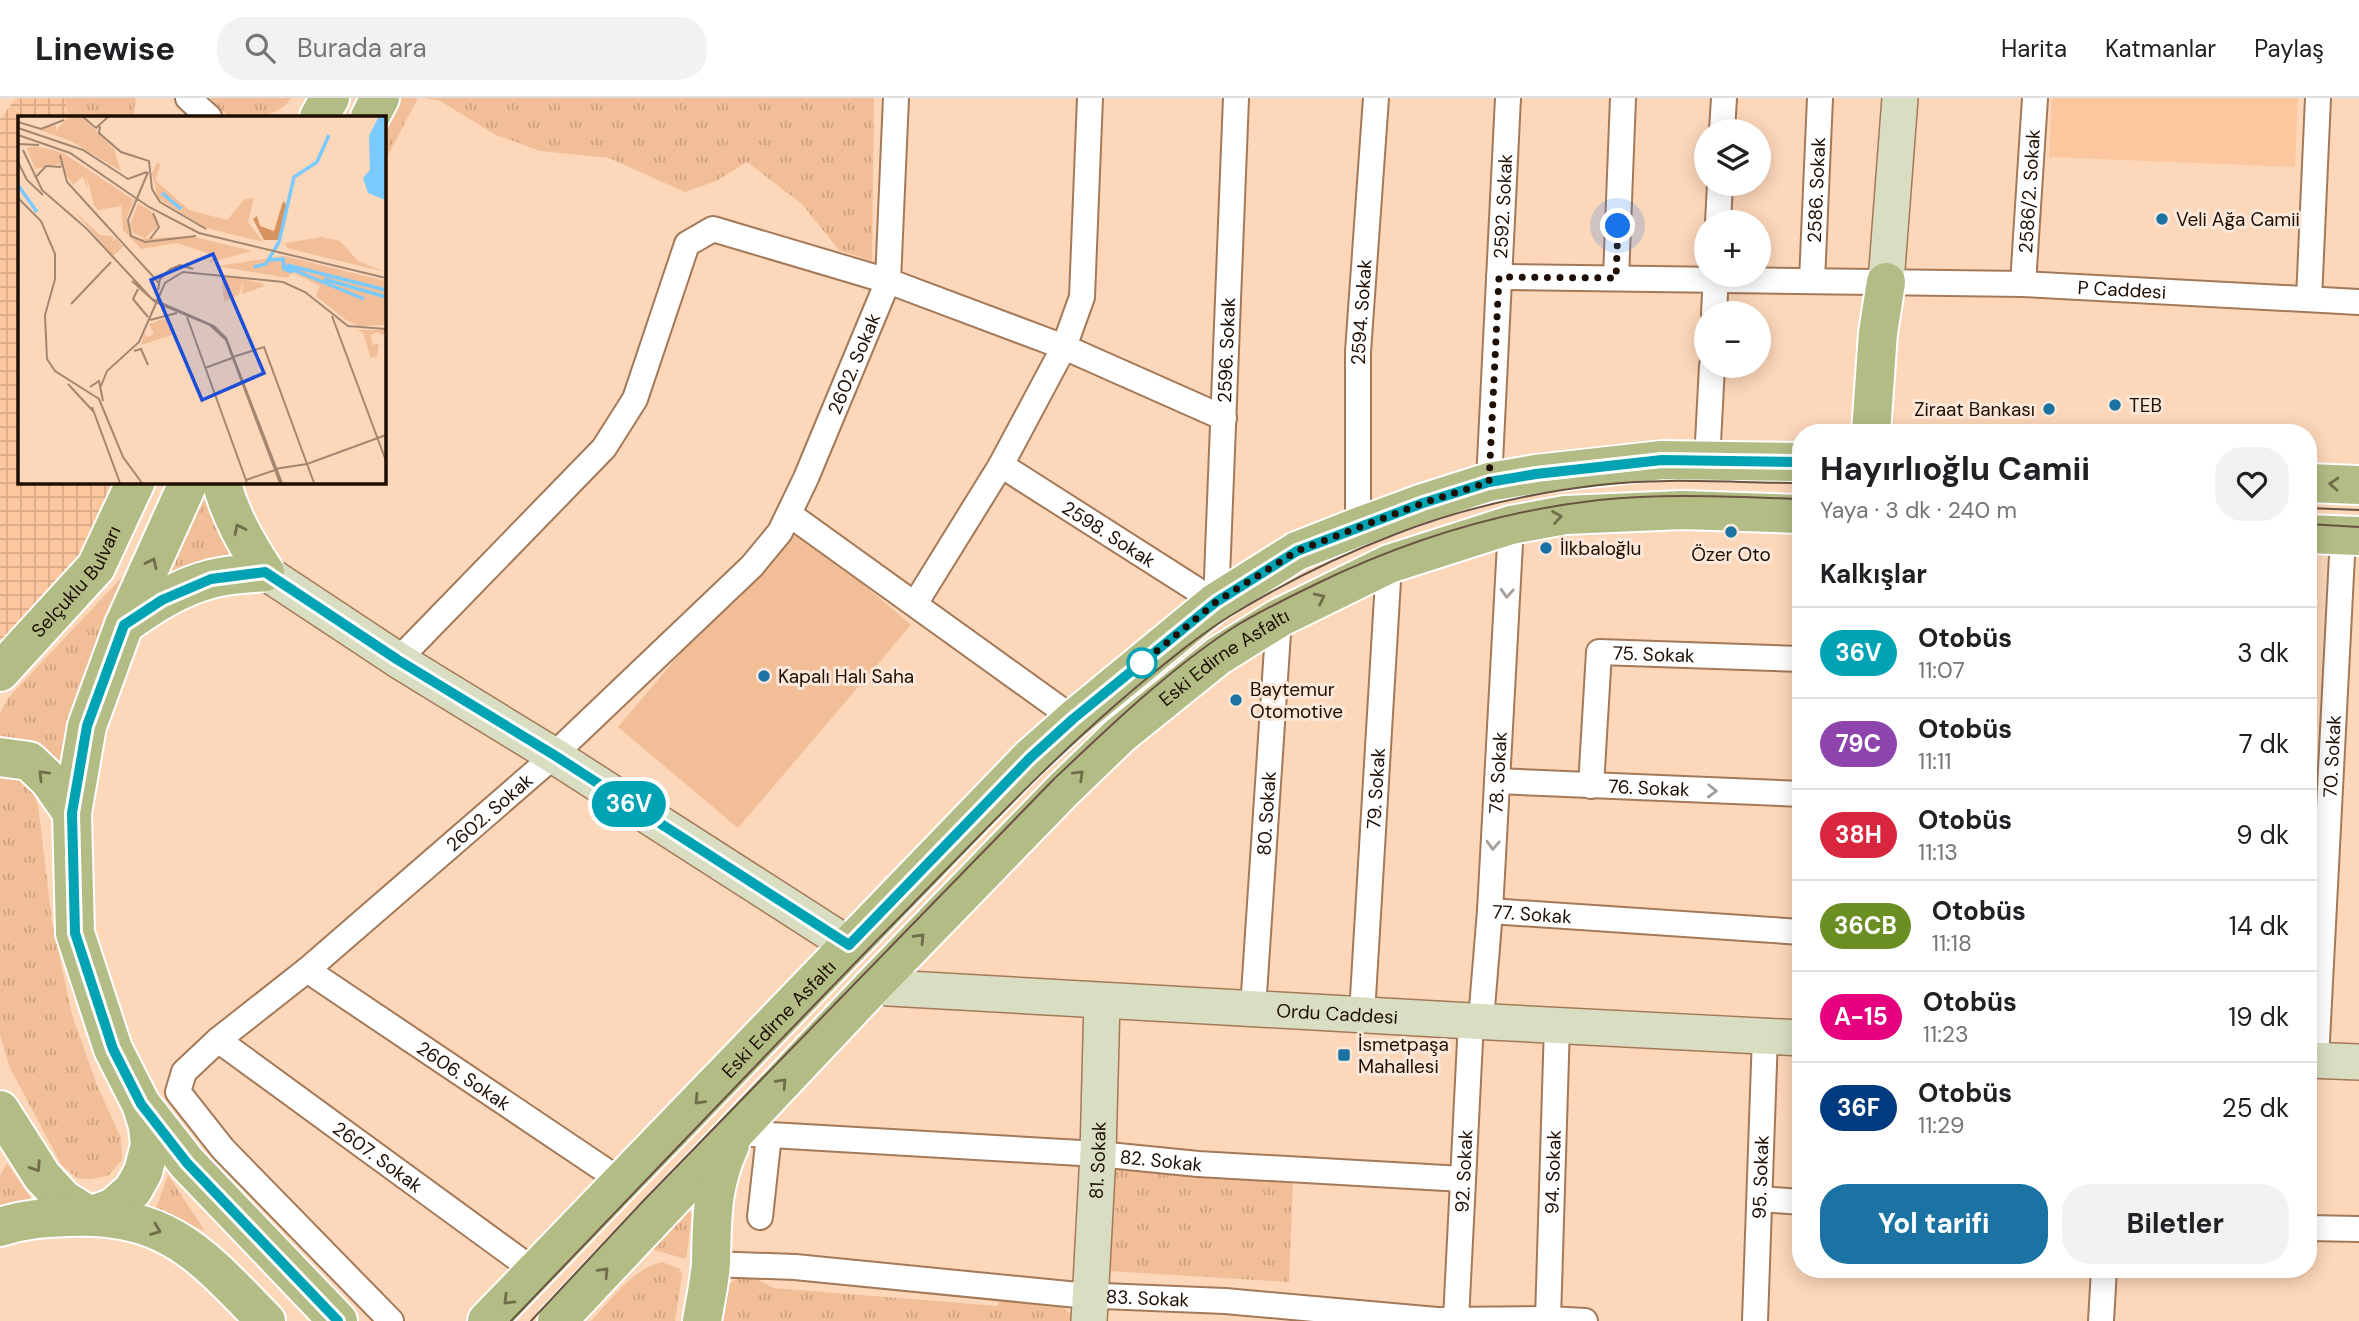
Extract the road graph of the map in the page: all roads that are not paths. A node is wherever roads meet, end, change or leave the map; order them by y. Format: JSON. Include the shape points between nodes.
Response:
{"nodes":[{"id":1,"x":182,"y":98,"type":"edge"},
{"id":2,"x":188,"y":98,"type":"edge"},
{"id":3,"x":328,"y":98,"type":"edge"},
{"id":4,"x":380,"y":98,"type":"edge"},
{"id":5,"x":896,"y":98,"type":"edge"},
{"id":6,"x":1090,"y":98,"type":"edge"},
{"id":7,"x":1236,"y":98,"type":"edge"},
{"id":8,"x":1376,"y":98,"type":"edge"},
{"id":9,"x":1508,"y":98,"type":"edge"},
{"id":10,"x":1623,"y":98,"type":"edge"},
{"id":11,"x":1724,"y":98,"type":"edge"},
{"id":12,"x":1821,"y":98,"type":"edge"},
{"id":13,"x":1900,"y":98,"type":"edge"},
{"id":14,"x":2035,"y":98,"type":"edge"},
{"id":15,"x":2318,"y":98,"type":"edge"},
{"id":16,"x":179,"y":116,"type":"edge"},
{"id":17,"x":208,"y":116,"type":"edge"},
{"id":18,"x":300,"y":116,"type":"edge"},
{"id":19,"x":319,"y":116,"type":"edge"},
{"id":20,"x":371,"y":116,"type":"edge"},
{"id":21,"x":1723,"y":119,"type":"edge"},
{"id":22,"x":1499,"y":277,"type":"junction"},
{"id":23,"x":1694,"y":277,"type":"edge"},
{"id":24,"x":1616,"y":278,"type":"junction"},
{"id":25,"x":1771,"y":279,"type":"edge"},
{"id":26,"x":888,"y":281,"type":"junction"},
{"id":27,"x":1812,"y":281,"type":"junction"},
{"id":28,"x":1886,"y":282,"type":"junction"},
{"id":29,"x":2023,"y":284,"type":"junction"},
{"id":30,"x":2309,"y":299,"type":"junction"},
{"id":31,"x":2359,"y":302,"type":"edge"},
{"id":32,"x":1064,"y":347,"type":"junction"},
{"id":33,"x":1711,"y":378,"type":"edge"},
{"id":34,"x":1224,"y":418,"type":"junction"},
{"id":35,"x":1872,"y":424,"type":"edge"},
{"id":36,"x":1888,"y":424,"type":"edge"},
{"id":37,"x":1707,"y":461,"type":"junction"},
{"id":38,"x":1792,"y":463,"type":"edge"},
{"id":39,"x":1000,"y":465,"type":"junction"},
{"id":40,"x":1489,"y":482,"type":"junction"},
{"id":41,"x":135,"y":483,"type":"edge"},
{"id":42,"x":188,"y":483,"type":"edge"},
{"id":43,"x":222,"y":483,"type":"edge"},
{"id":44,"x":2317,"y":483,"type":"edge"},
{"id":45,"x":2359,"y":485,"type":"edge"},
{"id":46,"x":789,"y":514,"type":"junction"},
{"id":47,"x":1792,"y":514,"type":"edge"},
{"id":48,"x":1511,"y":525,"type":"junction"},
{"id":49,"x":1358,"y":527,"type":"junction"},
{"id":50,"x":2337,"y":535,"type":"edge"},
{"id":51,"x":1389,"y":564,"type":"junction"},
{"id":52,"x":265,"y":572,"type":"junction"},
{"id":53,"x":1216,"y":602,"type":"junction"},
{"id":54,"x":915,"y":604,"type":"junction"},
{"id":55,"x":1279,"y":618,"type":"junction"},
{"id":56,"x":124,"y":625,"type":"junction"},
{"id":57,"x":1792,"y":659,"type":"edge"},
{"id":58,"x":398,"y":660,"type":"junction"},
{"id":59,"x":0,"y":672,"type":"edge"},
{"id":60,"x":1073,"y":719,"type":"junction"},
{"id":61,"x":554,"y":755,"type":"junction"},
{"id":62,"x":0,"y":757,"type":"edge"},
{"id":63,"x":1497,"y":782,"type":"junction"},
{"id":64,"x":1591,"y":786,"type":"junction"},
{"id":65,"x":1792,"y":793,"type":"edge"},
{"id":66,"x":72,"y":813,"type":"junction"},
{"id":67,"x":1490,"y":911,"type":"junction"},
{"id":68,"x":1792,"y":921,"type":"edge"},
{"id":69,"x":1792,"y":931,"type":"edge"},
{"id":70,"x":849,"y":945,"type":"junction"},
{"id":71,"x":2317,"y":955,"type":"edge"},
{"id":72,"x":307,"y":970,"type":"junction"},
{"id":73,"x":872,"y":987,"type":"junction"},
{"id":74,"x":1102,"y":1001,"type":"junction"},
{"id":75,"x":1252,"y":1009,"type":"junction"},
{"id":76,"x":1362,"y":1014,"type":"junction"},
{"id":77,"x":1476,"y":1021,"type":"junction"},
{"id":78,"x":1557,"y":1025,"type":"junction"},
{"id":79,"x":1765,"y":1035,"type":"junction"},
{"id":80,"x":1792,"y":1037,"type":"edge"},
{"id":81,"x":219,"y":1040,"type":"junction"},
{"id":82,"x":2317,"y":1060,"type":"edge"},
{"id":83,"x":2359,"y":1062,"type":"edge"},
{"id":84,"x":141,"y":1104,"type":"junction"},
{"id":85,"x":0,"y":1110,"type":"edge"},
{"id":86,"x":752,"y":1134,"type":"junction"},
{"id":87,"x":1098,"y":1154,"type":"junction"},
{"id":88,"x":1463,"y":1178,"type":"junction"},
{"id":89,"x":621,"y":1181,"type":"junction"},
{"id":90,"x":1760,"y":1199,"type":"junction"},
{"id":91,"x":1792,"y":1201,"type":"edge"},
{"id":92,"x":90,"y":1216,"type":"junction"},
{"id":93,"x":760,"y":1217,"type":"dead end"},
{"id":94,"x":0,"y":1227,"type":"edge"},
{"id":95,"x":2317,"y":1228,"type":"edge"},
{"id":96,"x":2359,"y":1229,"type":"edge"},
{"id":97,"x":711,"y":1264,"type":"junction"},
{"id":98,"x":536,"y":1272,"type":"junction"},
{"id":99,"x":2103,"y":1278,"type":"edge"},
{"id":100,"x":1090,"y":1307,"type":"edge"},
{"id":101,"x":1548,"y":1319,"type":"junction"},
{"id":102,"x":1443,"y":1320,"type":"edge"},
{"id":103,"x":266,"y":1321,"type":"edge"},
{"id":104,"x":338,"y":1321,"type":"edge"},
{"id":105,"x":391,"y":1321,"type":"edge"},
{"id":106,"x":486,"y":1321,"type":"edge"},
{"id":107,"x":557,"y":1321,"type":"edge"},
{"id":108,"x":702,"y":1321,"type":"edge"},
{"id":109,"x":1585,"y":1321,"type":"edge"},
{"id":110,"x":1755,"y":1321,"type":"edge"},
{"id":111,"x":2101,"y":1321,"type":"edge"}],
"edges":[{"from":1,"to":16,"type":"street"},
{"from":2,"to":17,"type":"street"},
{"from":3,"to":18,"type":"street"},
{"from":3,"to":19,"type":"main road"},
{"from":4,"to":20,"type":"main road"},
{"from":5,"to":26,"type":"street","name":"2602. Sokak"},
{"from":6,"to":32,"type":"street","via":[[1082,297]]},
{"from":7,"to":34,"type":"street","name":"2596. Sokak"},
{"from":8,"to":49,"type":"street","name":"2594. Sokak","via":[[1359,352]]},
{"from":9,"to":22,"type":"street","name":"2592. Sokak"},
{"from":10,"to":24,"type":"street"},
{"from":11,"to":21,"type":"street"},
{"from":12,"to":27,"type":"street","name":"2586. Sokak"},
{"from":13,"to":28,"type":"main road"},
{"from":14,"to":29,"type":"street","name":"2586/2. Sokak"},
{"from":15,"to":30,"type":"street"},
{"from":22,"to":24,"type":"street","name":"P Caddesi"},
{"from":22,"to":40,"type":"street","name":"2592. Sokak"},
{"from":23,"to":24,"type":"street","name":"P Caddesi"},
{"from":25,"to":27,"type":"street","name":"P Caddesi"},
{"from":26,"to":32,"type":"street"},
{"from":26,"to":46,"type":"street","name":"2602. Sokak"},
{"from":26,"to":58,"type":"street","via":[[713,229],[687,244],[635,399],[604,448]]},
{"from":27,"to":28,"type":"street","name":"P Caddesi"},
{"from":28,"to":29,"type":"street","name":"P Caddesi"},
{"from":28,"to":35,"type":"main road"},
{"from":28,"to":36,"type":"main road","via":[[1894,333]]},
{"from":29,"to":30,"type":"street","name":"P Caddesi"},
{"from":30,"to":31,"type":"street","name":"P Caddesi"},
{"from":32,"to":34,"type":"street"},
{"from":32,"to":39,"type":"street"},
{"from":33,"to":37,"type":"street"},
{"from":34,"to":53,"type":"street","name":"2596. Sokak"},
{"from":37,"to":38,"type":"main road","name":"Eski Edirne Asfaltı"},
{"from":37,"to":40,"type":"main road","name":"Eski Edirne Asfaltı","via":[[1662,460]]},
{"from":39,"to":53,"type":"street","name":"2598. Sokak"},
{"from":39,"to":54,"type":"street"},
{"from":40,"to":49,"type":"main road","name":"Eski Edirne Asfaltı"},
{"from":41,"to":59,"type":"main road","name":"Selçuklu Bulvarı","via":[[96,567]]},
{"from":56,"to":42,"type":"main road","one_way":true},
{"from":52,"to":43,"type":"main road","one_way":true,"via":[[243,537]]},
{"from":45,"to":44,"type":"main road","one_way":true},
{"from":46,"to":54,"type":"street"},
{"from":46,"to":61,"type":"street","name":"2602. Sokak","via":[[752,566]]},
{"from":48,"to":47,"type":"main road","name":"Eski Edirne Asfaltı","one_way":true,"via":[[1565,515],[1683,510]]},
{"from":48,"to":51,"type":"main road","name":"Eski Edirne Asfaltı"},
{"from":48,"to":63,"type":"street","name":"78. Sokak","one_way":true},
{"from":49,"to":53,"type":"main road","name":"Eski Edirne Asfaltı","via":[[1297,551]]},
{"from":50,"to":71,"type":"street","name":"70. Sokak"},
{"from":55,"to":51,"type":"main road","name":"Eski Edirne Asfaltı","one_way":true},
{"from":51,"to":76,"type":"street","name":"79. Sokak"},
{"from":52,"to":56,"type":"main road","via":[[211,579],[157,602]]},
{"from":52,"to":58,"type":"main road"},
{"from":53,"to":60,"type":"main road","name":"Eski Edirne Asfaltı"},
{"from":54,"to":60,"type":"street"},
{"from":73,"to":55,"type":"main road","name":"Eski Edirne Asfaltı","one_way":true,"via":[[1120,735],[1218,656]]},
{"from":55,"to":75,"type":"street","name":"80. Sokak"},
{"from":56,"to":66,"type":"main road","via":[[87,726]]},
{"from":57,"to":64,"type":"street","name":"75. Sokak","via":[[1599,652]]},
{"from":58,"to":61,"type":"main road"},
{"from":60,"to":70,"type":"main road","name":"Eski Edirne Asfaltı"},
{"from":61,"to":70,"type":"main road"},
{"from":61,"to":72,"type":"street","name":"2602. Sokak"},
{"from":66,"to":62,"type":"main road","one_way":true,"via":[[29,761]]},
{"from":63,"to":64,"type":"street","name":"76. Sokak"},
{"from":63,"to":67,"type":"street","name":"78. Sokak","one_way":true},
{"from":64,"to":65,"type":"street","name":"76. Sokak","one_way":true},
{"from":66,"to":84,"type":"main road","via":[[75,933],[113,1049]]},
{"from":67,"to":68,"type":"street","name":"77. Sokak"},
{"from":67,"to":69,"type":"street","name":"77. Sokak"},
{"from":67,"to":77,"type":"street","name":"78. Sokak"},
{"from":70,"to":89,"type":"main road","name":"Eski Edirne Asfaltı","one_way":true},
{"from":72,"to":81,"type":"street","name":"2602. Sokak"},
{"from":72,"to":89,"type":"street","name":"2606. Sokak"},
{"from":73,"to":74,"type":"main road","name":"Ordu Caddesi"},
{"from":86,"to":73,"type":"main road","name":"Eski Edirne Asfaltı","one_way":true},
{"from":74,"to":75,"type":"main road","name":"Ordu Caddesi"},
{"from":74,"to":87,"type":"main road","name":"81. Sokak"},
{"from":75,"to":76,"type":"main road","name":"Ordu Caddesi"},
{"from":76,"to":77,"type":"main road","name":"Ordu Caddesi"},
{"from":77,"to":78,"type":"main road","name":"Ordu Caddesi"},
{"from":77,"to":88,"type":"street","name":"92. Sokak"},
{"from":78,"to":79,"type":"main road","name":"Ordu Caddesi"},
{"from":78,"to":101,"type":"street","name":"94. Sokak"},
{"from":79,"to":80,"type":"main road","name":"Ordu Caddesi"},
{"from":79,"to":90,"type":"street","name":"95. Sokak"},
{"from":81,"to":98,"type":"street","name":"2607. Sokak"},
{"from":81,"to":105,"type":"street","name":"2602. Sokak","via":[[184,1072],[178,1092],[223,1149]]},
{"from":82,"to":83,"type":"main road"},
{"from":84,"to":92,"type":"main road","via":[[150,1145],[143,1172],[133,1190],[114,1206]]},
{"from":84,"to":104,"type":"main road","via":[[187,1163]]},
{"from":85,"to":92,"type":"main road","one_way":true,"via":[[42,1177],[63,1199]]},
{"from":86,"to":87,"type":"street","name":"82. Sokak"},
{"from":86,"to":93,"type":"street"},
{"from":86,"to":97,"type":"main road","via":[[719,1168],[710,1226]]},
{"from":107,"to":86,"type":"main road","name":"Eski Edirne Asfaltı","one_way":true},
{"from":87,"to":88,"type":"street","name":"82. Sokak"},
{"from":87,"to":100,"type":"main road","name":"81. Sokak"},
{"from":88,"to":102,"type":"street","name":"92. Sokak"},
{"from":89,"to":98,"type":"main road","name":"Eski Edirne Asfaltı"},
{"from":90,"to":91,"type":"street"},
{"from":90,"to":110,"type":"street","name":"95. Sokak"},
{"from":92,"to":94,"type":"main road","via":[[23,1219]]},
{"from":92,"to":103,"type":"main road","one_way":true,"via":[[136,1222],[170,1235],[206,1260]]},
{"from":95,"to":96,"type":"street"},
{"from":97,"to":100,"type":"street","name":"83. Sokak","via":[[795,1267],[1078,1295]]},
{"from":97,"to":108,"type":"main road"},
{"from":98,"to":106,"type":"main road","name":"Eski Edirne Asfaltı","one_way":true},
{"from":99,"to":111,"type":"street"},
{"from":100,"to":102,"type":"street","name":"83. Sokak","via":[[1225,1301]]},
{"from":101,"to":102,"type":"street","name":"83. Sokak"},
{"from":101,"to":109,"type":"street","name":"83. Sokak"}]}
